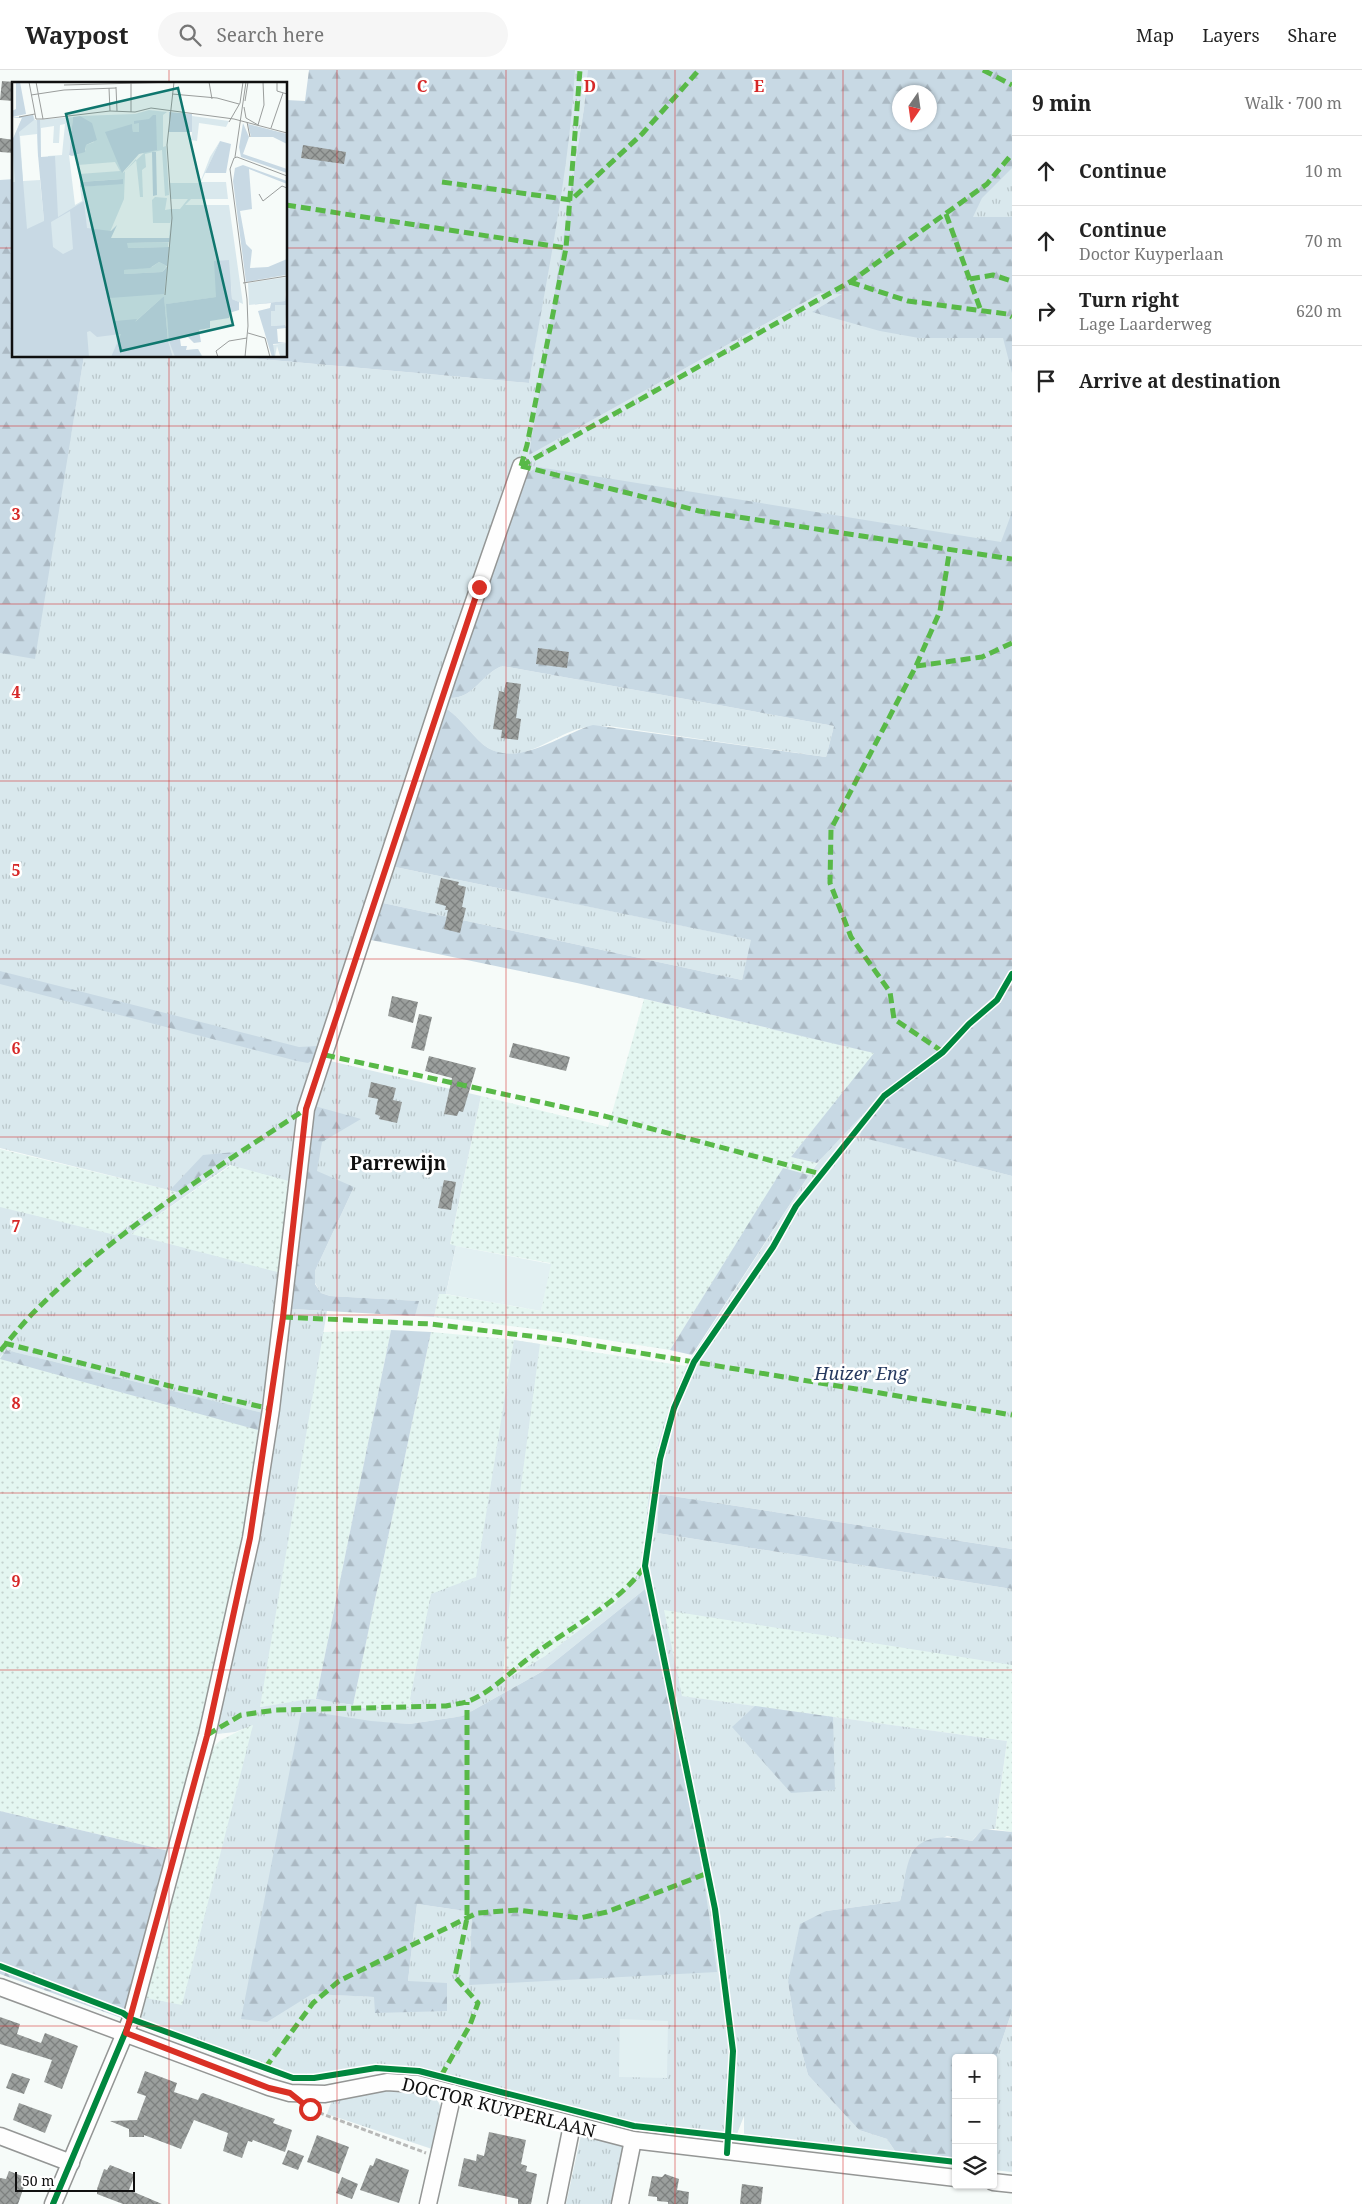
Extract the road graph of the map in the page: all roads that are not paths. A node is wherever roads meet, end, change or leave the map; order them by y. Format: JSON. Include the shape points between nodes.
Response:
{"nodes":[{"id":1,"x":521,"y":466,"type":"dead end"},
{"id":2,"x":0,"y":1987,"type":"edge"},
{"id":3,"x":126,"y":2033,"type":"junction"},
{"id":4,"x":453,"y":2093,"type":"junction"},
{"id":5,"x":572,"y":2125,"type":"junction"},
{"id":6,"x":0,"y":2136,"type":"edge"},
{"id":7,"x":633,"y":2140,"type":"junction"},
{"id":8,"x":71,"y":2163,"type":"junction"},
{"id":9,"x":952,"y":2178,"type":"edge"},
{"id":10,"x":997,"y":2182,"type":"edge"},
{"id":11,"x":1012,"y":2184,"type":"edge"},
{"id":12,"x":53,"y":2204,"type":"edge"},
{"id":13,"x":428,"y":2204,"type":"edge"},
{"id":14,"x":556,"y":2204,"type":"edge"},
{"id":15,"x":620,"y":2204,"type":"edge"}],
"edges":[{"from":1,"to":3,"type":"street","via":[[447,679],[306,1109],[283,1317],[250,1538],[207,1736]]},
{"from":2,"to":3,"type":"street","name":"DOCTOR KUYPERLAAN"},
{"from":3,"to":4,"type":"street","name":"DOCTOR KUYPERLAAN","via":[[269,2088],[290,2093],[324,2094],[387,2082],[417,2084]]},
{"from":3,"to":8,"type":"street"},
{"from":4,"to":5,"type":"street","name":"DOCTOR KUYPERLAAN"},
{"from":4,"to":13,"type":"street"},
{"from":5,"to":7,"type":"street","name":"DOCTOR KUYPERLAAN"},
{"from":5,"to":14,"type":"street"},
{"from":6,"to":8,"type":"street"},
{"from":7,"to":9,"type":"street","name":"DOCTOR KUYPERLAAN"},
{"from":7,"to":15,"type":"street"},
{"from":8,"to":12,"type":"street"},
{"from":10,"to":11,"type":"street"}]}
